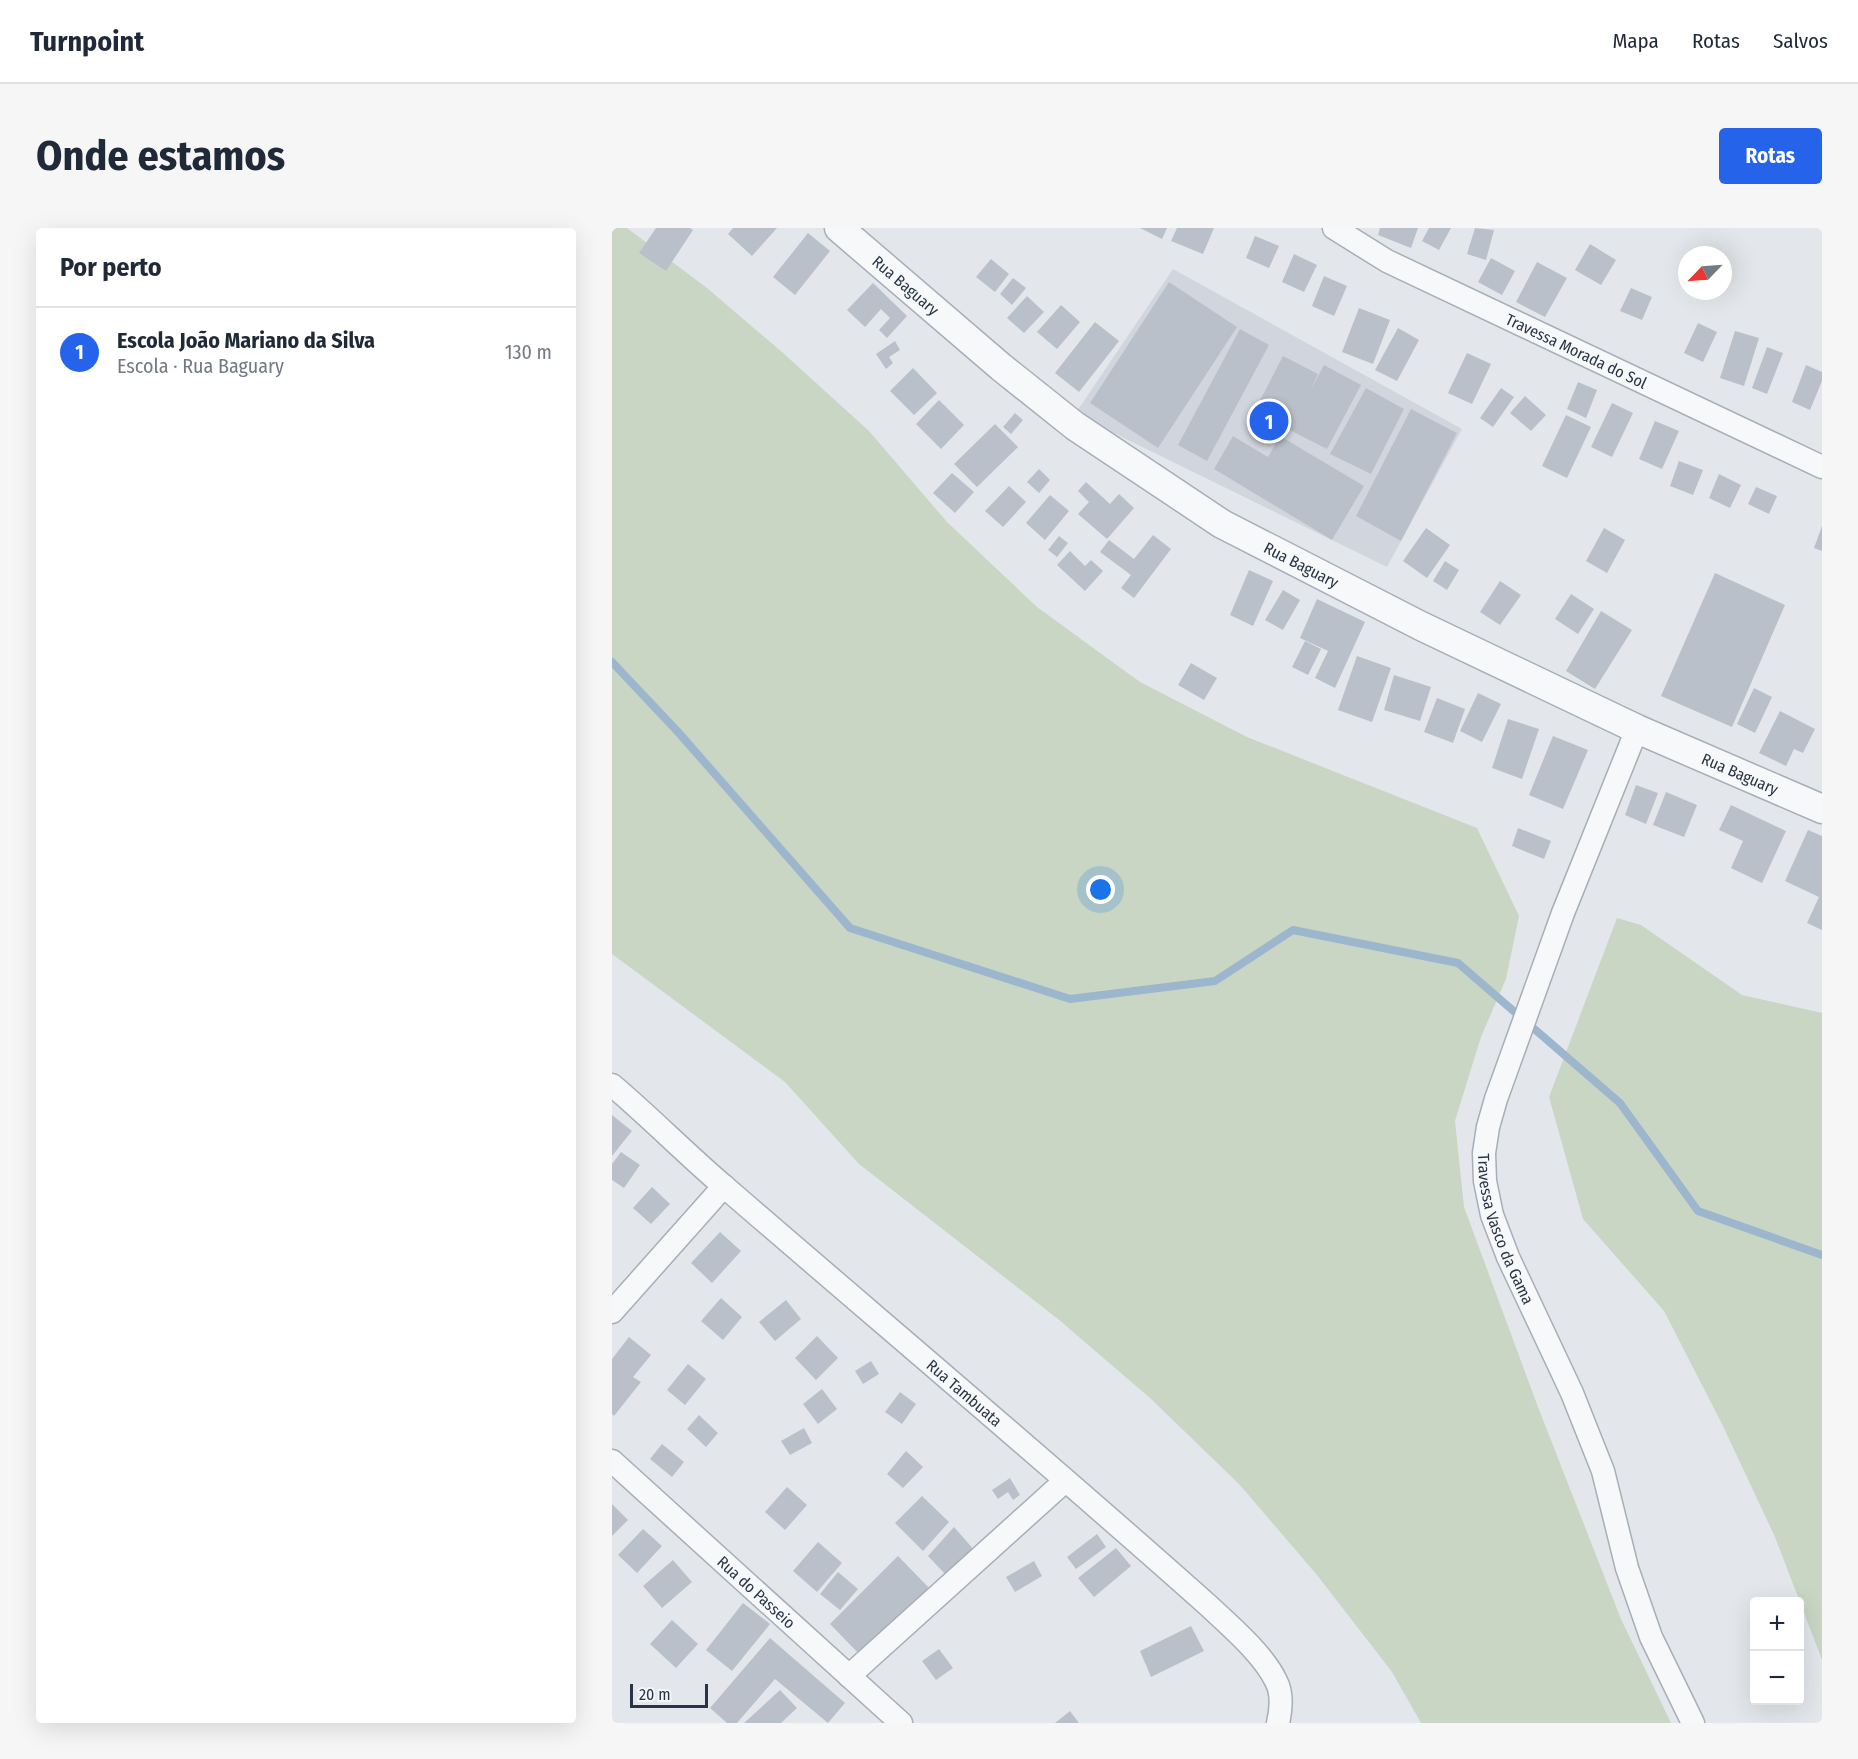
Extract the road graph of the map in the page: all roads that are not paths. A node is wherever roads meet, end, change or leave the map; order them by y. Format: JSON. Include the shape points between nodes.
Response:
{"nodes":[{"id":1,"x":839,"y":228,"type":"edge"},
{"id":2,"x":1334,"y":228,"type":"edge"},
{"id":3,"x":1822,"y":467,"type":"edge"},
{"id":4,"x":1637,"y":729,"type":"junction"},
{"id":5,"x":1822,"y":809,"type":"edge"},
{"id":6,"x":612,"y":1085,"type":"edge"},
{"id":7,"x":724,"y":1186,"type":"junction"},
{"id":8,"x":612,"y":1312,"type":"edge"},
{"id":9,"x":612,"y":1461,"type":"edge"},
{"id":10,"x":1065,"y":1481,"type":"junction"},
{"id":11,"x":849,"y":1676,"type":"junction"},
{"id":12,"x":901,"y":1723,"type":"edge"},
{"id":13,"x":1279,"y":1723,"type":"edge"},
{"id":14,"x":1693,"y":1723,"type":"edge"}],
"edges":[{"from":1,"to":4,"type":"street","name":"Rua Baguary","via":[[1075,426],[1222,524]]},
{"from":2,"to":3,"type":"street","name":"Travessa Morada do Sol","via":[[1387,261]]},
{"from":4,"to":5,"type":"street","name":"Rua Baguary"},
{"from":4,"to":14,"type":"street","name":"Travessa Vasco da Gama","via":[[1563,913],[1496,1099],[1484,1153],[1485,1181],[1492,1215],[1508,1257],[1572,1393],[1603,1471],[1627,1568],[1651,1637]]},
{"from":6,"to":7,"type":"street","name":"Rua Tambuata"},
{"from":7,"to":8,"type":"street"},
{"from":7,"to":10,"type":"street","name":"Rua Tambuata"},
{"from":9,"to":11,"type":"street","name":"Rua do Passeio"},
{"from":10,"to":11,"type":"street"},
{"from":10,"to":13,"type":"street","name":"Rua Tambuata","via":[[1253,1649],[1277,1682]]},
{"from":11,"to":12,"type":"street","name":"Rua do Passeio"}]}
